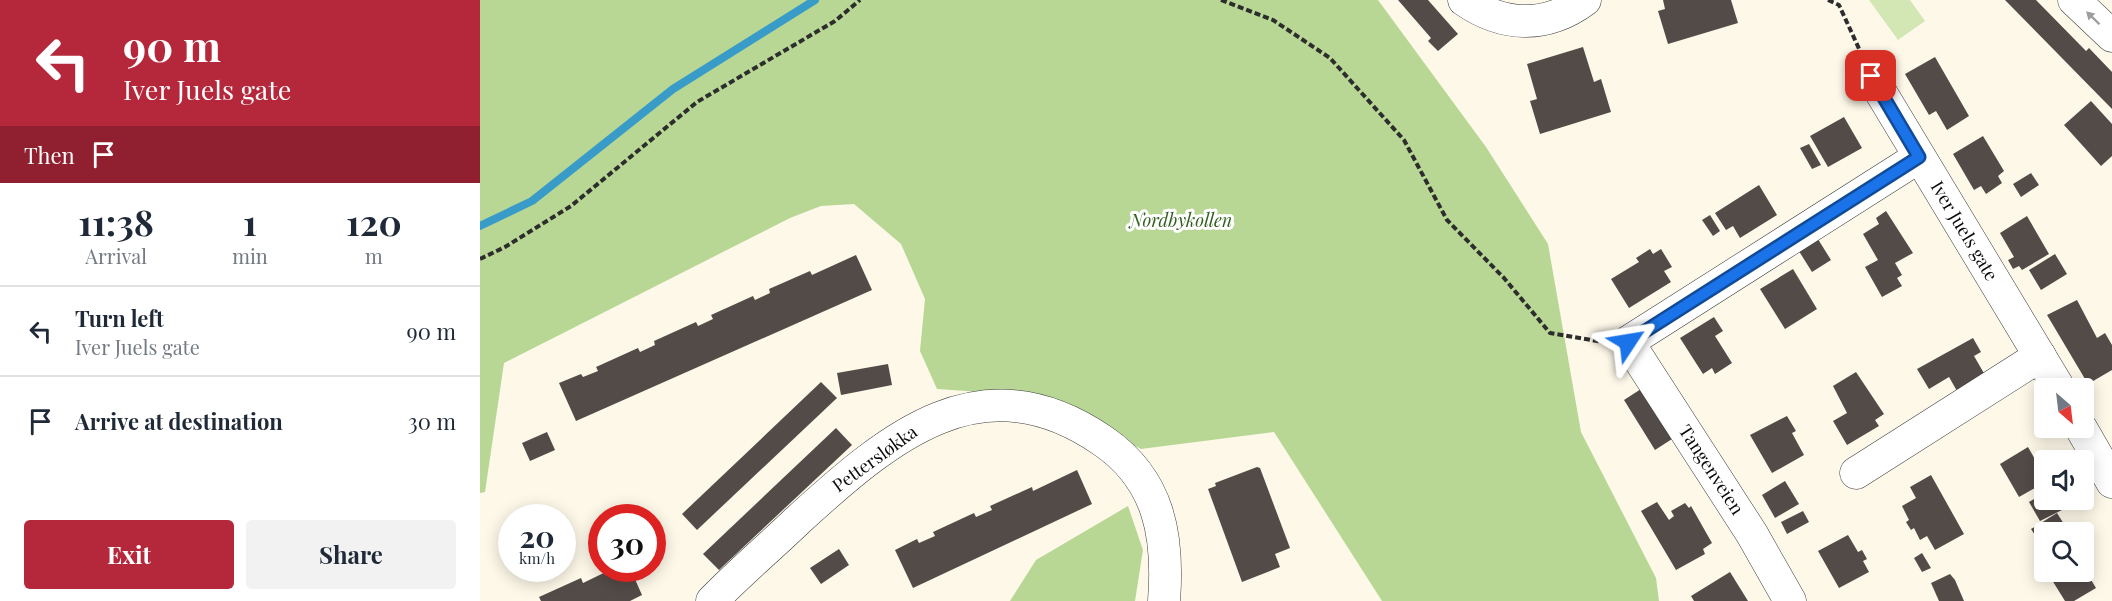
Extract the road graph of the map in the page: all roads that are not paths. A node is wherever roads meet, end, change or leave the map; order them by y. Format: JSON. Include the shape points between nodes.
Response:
{"nodes":[{"id":1,"x":1464,"y":0,"type":"edge"},
{"id":2,"x":1585,"y":0,"type":"edge"},
{"id":3,"x":2074,"y":0,"type":"edge"},
{"id":4,"x":2112,"y":36,"type":"edge"},
{"id":5,"x":1871,"y":76,"type":"road end"},
{"id":6,"x":1919,"y":157,"type":"junction"},
{"id":7,"x":2040,"y":356,"type":"junction"},
{"id":8,"x":2053,"y":378,"type":"edge"},
{"id":9,"x":2087,"y":438,"type":"edge"},
{"id":10,"x":1856,"y":473,"type":"dead end"},
{"id":11,"x":2112,"y":482,"type":"edge"},
{"id":12,"x":712,"y":601,"type":"edge"},
{"id":13,"x":1164,"y":601,"type":"edge"},
{"id":14,"x":1790,"y":601,"type":"edge"}],
"edges":[{"from":1,"to":2,"type":"street","via":[[1513,22],[1543,21],[1572,10]]},
{"from":4,"to":3,"type":"street","one_way":true},
{"from":5,"to":6,"type":"street","name":"Iver Juels gate"},
{"from":6,"to":7,"type":"street","name":"Iver Juels gate"},
{"from":6,"to":14,"type":"street","name":"Tangenveien","via":[[1628,342],[1752,534]]},
{"from":7,"to":8,"type":"street","name":"Iver Juels gate"},
{"from":7,"to":10,"type":"street"},
{"from":9,"to":11,"type":"street"},
{"from":12,"to":13,"type":"street","name":"Pettersløkka","via":[[828,493],[891,443],[956,410],[1020,405],[1082,426],[1114,448],[1136,472],[1154,500],[1164,533]]}]}
